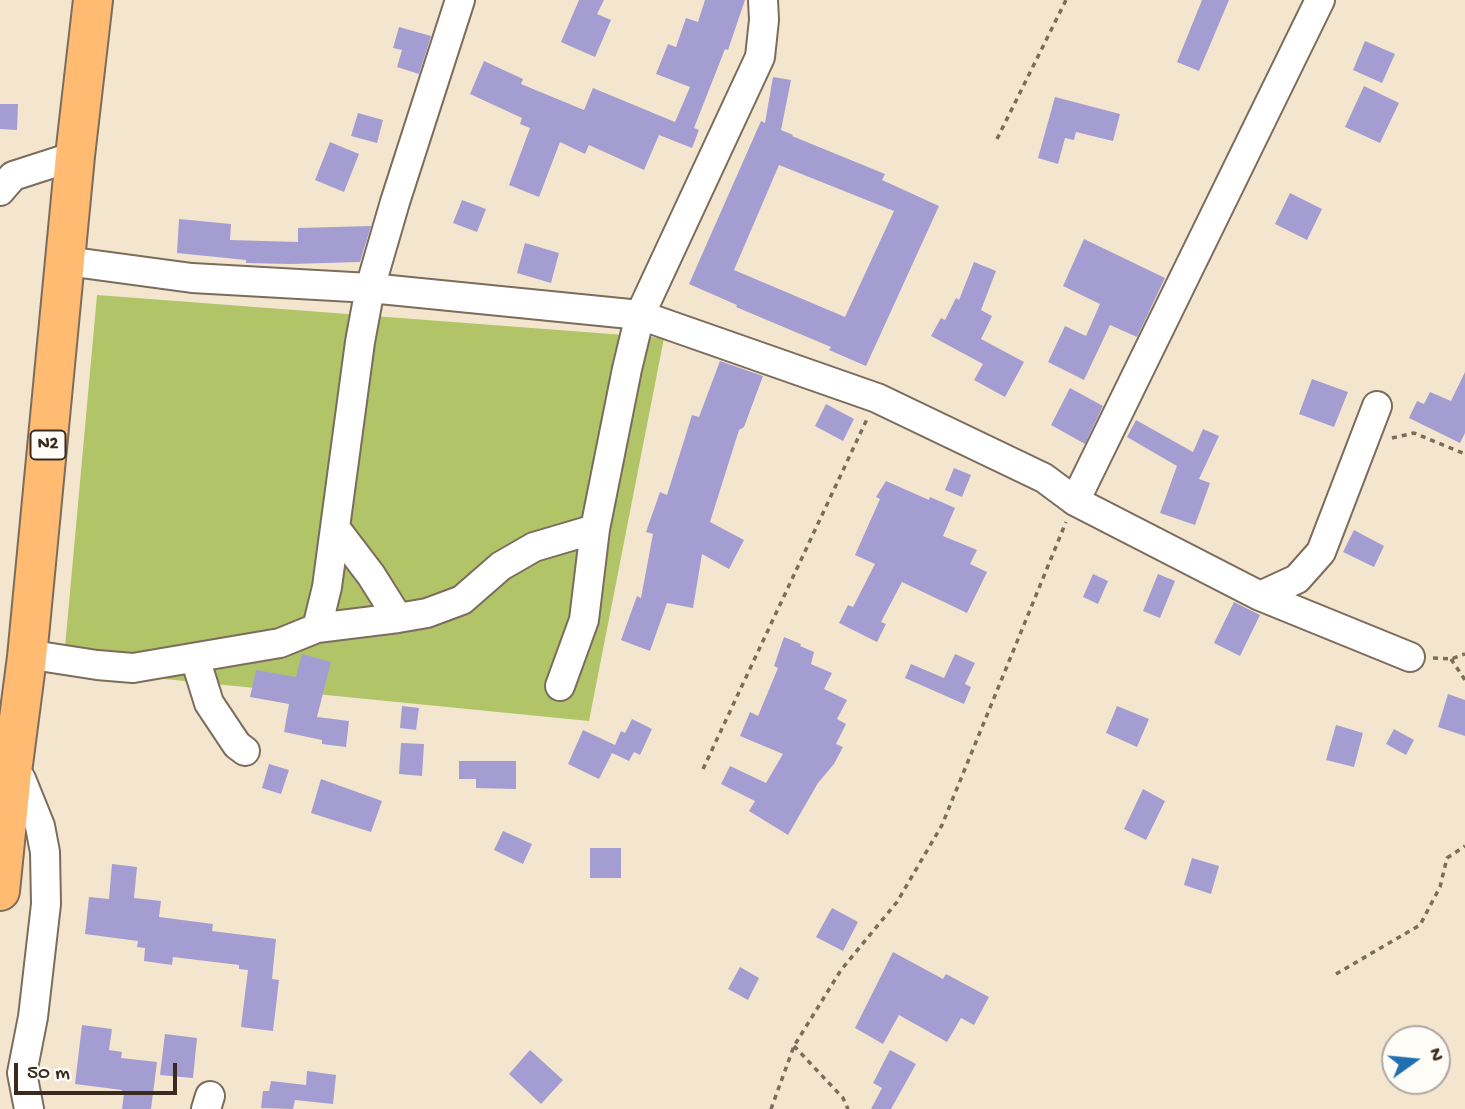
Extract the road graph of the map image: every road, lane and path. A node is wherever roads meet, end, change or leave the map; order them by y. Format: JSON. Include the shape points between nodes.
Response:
{"nodes":[{"id":1,"x":93,"y":0,"type":"edge"},
{"id":2,"x":460,"y":0,"type":"edge"},
{"id":3,"x":763,"y":0,"type":"edge"},
{"id":4,"x":1066,"y":0,"type":"edge"},
{"id":5,"x":1320,"y":0,"type":"edge"},
{"id":6,"x":997,"y":139,"type":"dead end"},
{"id":7,"x":75,"y":156,"type":"junction"},
{"id":8,"x":0,"y":191,"type":"edge"},
{"id":9,"x":66,"y":261,"type":"junction"},
{"id":10,"x":370,"y":288,"type":"junction"},
{"id":11,"x":639,"y":315,"type":"junction"},
{"id":12,"x":877,"y":398,"type":"junction"},
{"id":13,"x":1377,"y":406,"type":"dead end"},
{"id":14,"x":1362,"y":443,"type":"junction"},
{"id":15,"x":1465,"y":454,"type":"edge"},
{"id":16,"x":1075,"y":501,"type":"junction"},
{"id":17,"x":595,"y":528,"type":"junction"},
{"id":18,"x":336,"y":529,"type":"junction"},
{"id":19,"x":1260,"y":596,"type":"junction"},
{"id":20,"x":398,"y":618,"type":"junction"},
{"id":21,"x":317,"y":628,"type":"junction"},
{"id":22,"x":1465,"y":654,"type":"edge"},
{"id":23,"x":27,"y":657,"type":"junction"},
{"id":24,"x":1410,"y":657,"type":"joint"},
{"id":25,"x":195,"y":658,"type":"junction"},
{"id":26,"x":1451,"y":659,"type":"junction"},
{"id":27,"x":1465,"y":680,"type":"edge"},
{"id":28,"x":560,"y":686,"type":"dead end"},
{"id":29,"x":9,"y":731,"type":"edge"},
{"id":30,"x":245,"y":751,"type":"dead end"},
{"id":31,"x":703,"y":769,"type":"dead end"},
{"id":32,"x":12,"y":772,"type":"junction"},
{"id":33,"x":1465,"y":845,"type":"edge"},
{"id":34,"x":0,"y":891,"type":"edge"},
{"id":35,"x":1336,"y":974,"type":"dead end"},
{"id":36,"x":794,"y":1046,"type":"junction"},
{"id":37,"x":29,"y":1109,"type":"edge"},
{"id":38,"x":771,"y":1109,"type":"edge"},
{"id":39,"x":848,"y":1109,"type":"edge"}],
"edges":[{"from":1,"to":7,"type":"highway","number":"N2"},
{"from":2,"to":10,"type":"street"},
{"from":3,"to":11,"type":"street","via":[[760,57]]},
{"from":4,"to":6,"type":"path"},
{"from":5,"to":16,"type":"street"},
{"from":7,"to":8,"type":"street","via":[[13,176]]},
{"from":7,"to":9,"type":"highway","number":"N2"},
{"from":9,"to":10,"type":"street","via":[[192,278]]},
{"from":9,"to":23,"type":"highway","number":"N2"},
{"from":10,"to":11,"type":"street"},
{"from":10,"to":18,"type":"street"},
{"from":11,"to":12,"type":"street"},
{"from":11,"to":17,"type":"street"},
{"from":12,"to":16,"type":"street","via":[[1044,478]]},
{"from":12,"to":31,"type":"path"},
{"from":13,"to":14,"type":"street"},
{"from":14,"to":15,"type":"path","via":[[1414,433]]},
{"from":14,"to":19,"type":"street","via":[[1321,552],[1297,579]]},
{"from":16,"to":19,"type":"street"},
{"from":16,"to":36,"type":"path","via":[[942,825],[897,902],[841,970]]},
{"from":17,"to":20,"type":"street","via":[[534,547],[501,566],[462,600]]},
{"from":17,"to":28,"type":"street","via":[[584,620]]},
{"from":18,"to":20,"type":"street"},
{"from":18,"to":21,"type":"street"},
{"from":19,"to":24,"type":"street"},
{"from":20,"to":21,"type":"street"},
{"from":21,"to":25,"type":"street","via":[[280,643]]},
{"from":22,"to":26,"type":"path"},
{"from":23,"to":25,"type":"street","via":[[133,668]]},
{"from":23,"to":29,"type":"highway","number":"N2"},
{"from":24,"to":26,"type":"path"},
{"from":25,"to":30,"type":"street","via":[[209,703]]},
{"from":26,"to":27,"type":"path"},
{"from":29,"to":32,"type":"highway","number":"N2"},
{"from":32,"to":34,"type":"highway","number":"N2"},
{"from":32,"to":37,"type":"street","via":[[22,779],[45,852],[46,904],[23,1073]]},
{"from":33,"to":35,"type":"path","via":[[1447,858],[1440,887],[1420,925]]},
{"from":36,"to":38,"type":"path"},
{"from":36,"to":39,"type":"path"}]}
